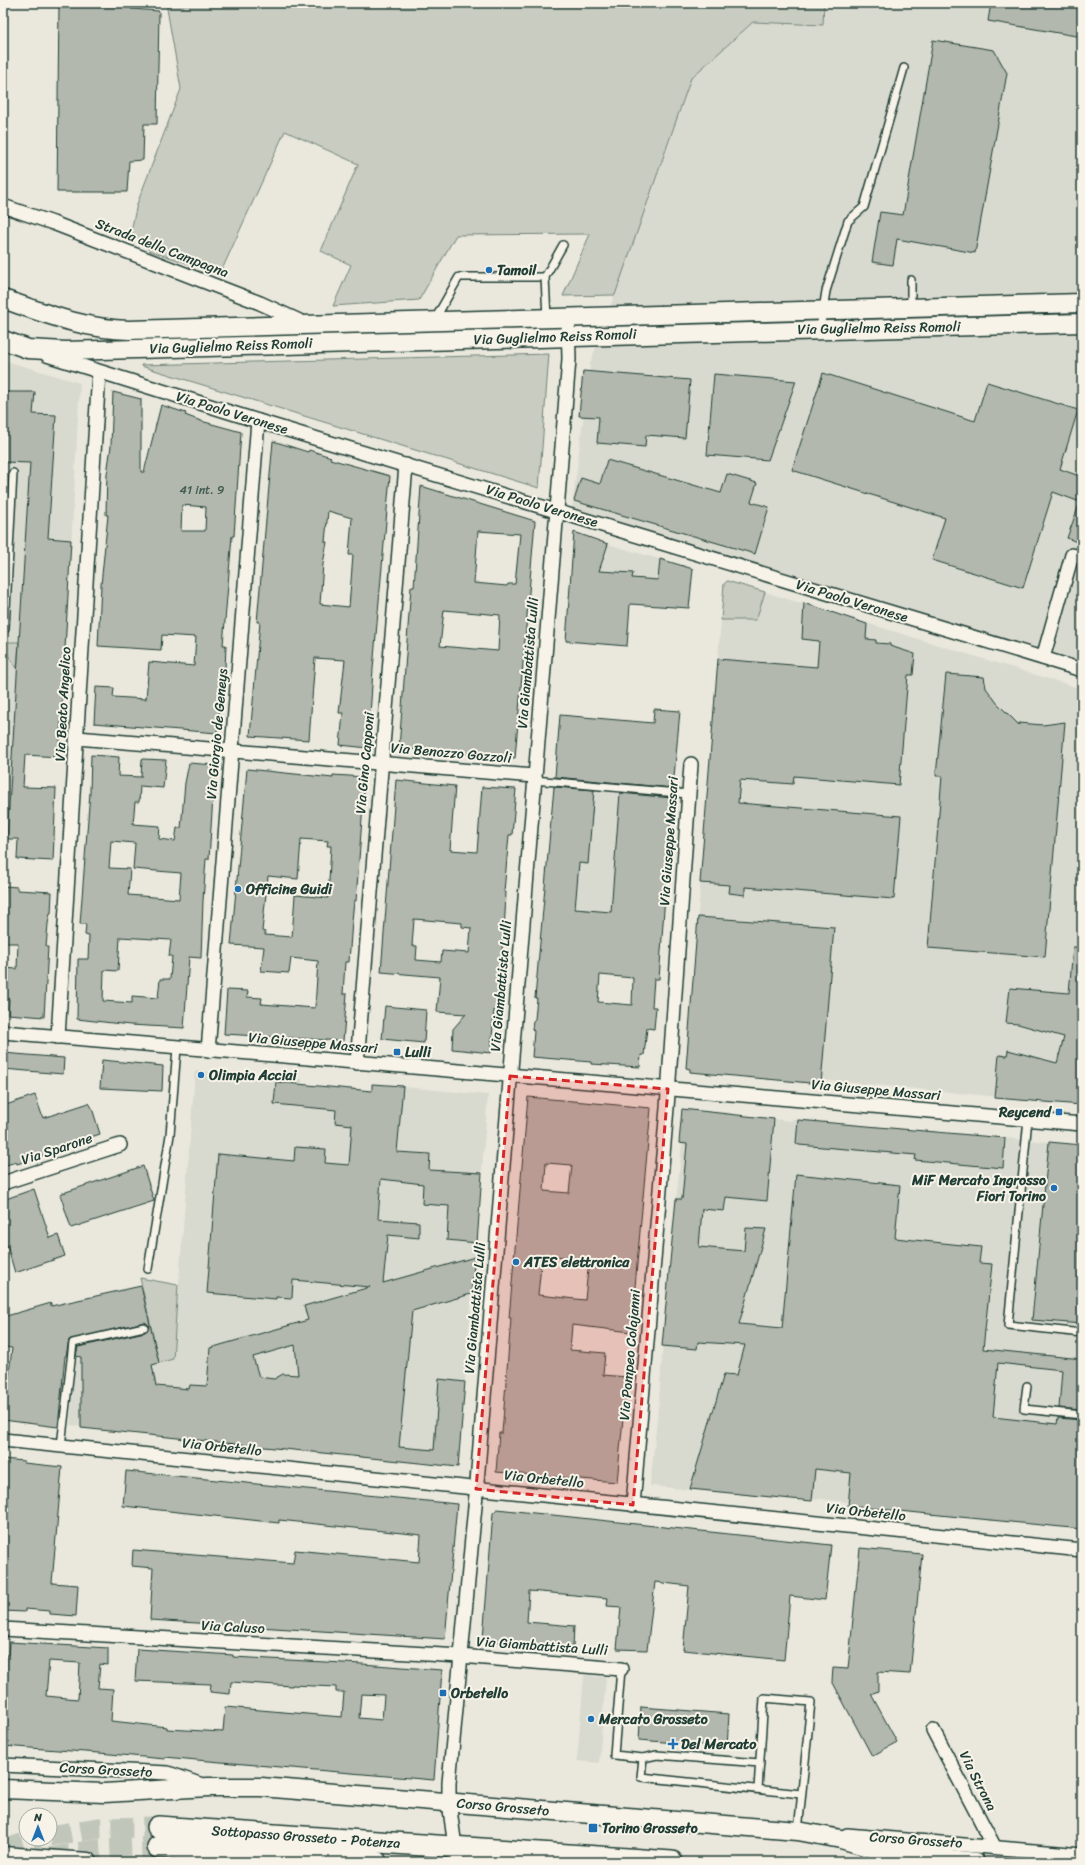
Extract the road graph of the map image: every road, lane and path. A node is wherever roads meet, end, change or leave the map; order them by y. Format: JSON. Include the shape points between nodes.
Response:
{"nodes":[{"id":1,"x":904,"y":68,"type":"dead end"},
{"id":2,"x":3,"y":206,"type":"edge"},
{"id":3,"x":563,"y":245,"type":"dead end"},
{"id":4,"x":545,"y":277,"type":"junction"},
{"id":5,"x":911,"y":280,"type":"dead end"},
{"id":6,"x":3,"y":298,"type":"edge"},
{"id":7,"x":1082,"y":303,"type":"edge"},
{"id":8,"x":823,"y":310,"type":"junction"},
{"id":9,"x":568,"y":317,"type":"junction"},
{"id":10,"x":912,"y":317,"type":"junction"},
{"id":11,"x":547,"y":318,"type":"junction"},
{"id":12,"x":434,"y":321,"type":"junction"},
{"id":13,"x":1082,"y":323,"type":"edge"},
{"id":14,"x":307,"y":325,"type":"junction"},
{"id":15,"x":820,"y":329,"type":"junction"},
{"id":16,"x":569,"y":336,"type":"junction"},
{"id":17,"x":3,"y":340,"type":"edge"},
{"id":18,"x":28,"y":348,"type":"junction"},
{"id":19,"x":99,"y":372,"type":"junction"},
{"id":20,"x":258,"y":421,"type":"junction"},
{"id":21,"x":406,"y":465,"type":"junction"},
{"id":22,"x":13,"y":473,"type":"dead end"},
{"id":23,"x":557,"y":510,"type":"junction"},
{"id":24,"x":1082,"y":557,"type":"edge"},
{"id":25,"x":6,"y":568,"type":"edge"},
{"id":26,"x":5,"y":628,"type":"dead end"},
{"id":27,"x":1043,"y":658,"type":"junction"},
{"id":28,"x":1082,"y":670,"type":"edge"},
{"id":29,"x":77,"y":738,"type":"junction"},
{"id":30,"x":232,"y":750,"type":"junction"},
{"id":31,"x":381,"y":763,"type":"junction"},
{"id":32,"x":691,"y":764,"type":"dead end"},
{"id":33,"x":534,"y":778,"type":"junction"},
{"id":34,"x":688,"y":794,"type":"junction"},
{"id":35,"x":3,"y":1032,"type":"edge"},
{"id":36,"x":58,"y":1038,"type":"junction"},
{"id":37,"x":177,"y":1048,"type":"junction"},
{"id":38,"x":208,"y":1050,"type":"junction"},
{"id":39,"x":357,"y":1063,"type":"junction"},
{"id":40,"x":510,"y":1076,"type":"junction"},
{"id":41,"x":668,"y":1089,"type":"junction"},
{"id":42,"x":1028,"y":1119,"type":"junction"},
{"id":43,"x":1082,"y":1124,"type":"edge"},
{"id":44,"x":120,"y":1145,"type":"dead end"},
{"id":45,"x":3,"y":1183,"type":"edge"},
{"id":46,"x":148,"y":1269,"type":"dead end"},
{"id":47,"x":144,"y":1327,"type":"dead end"},
{"id":48,"x":1082,"y":1333,"type":"edge"},
{"id":49,"x":1027,"y":1386,"type":"dead end"},
{"id":50,"x":1082,"y":1415,"type":"edge"},
{"id":51,"x":3,"y":1440,"type":"edge"},
{"id":52,"x":62,"y":1446,"type":"junction"},
{"id":53,"x":476,"y":1489,"type":"junction"},
{"id":54,"x":633,"y":1504,"type":"junction"},
{"id":55,"x":1082,"y":1550,"type":"edge"},
{"id":56,"x":3,"y":1629,"type":"edge"},
{"id":57,"x":460,"y":1656,"type":"junction"},
{"id":58,"x":621,"y":1668,"type":"joint"},
{"id":59,"x":933,"y":1730,"type":"dead end"},
{"id":60,"x":643,"y":1758,"type":"junction"},
{"id":61,"x":760,"y":1763,"type":"junction"},
{"id":62,"x":3,"y":1765,"type":"edge"},
{"id":63,"x":208,"y":1786,"type":"junction"},
{"id":64,"x":758,"y":1789,"type":"junction"},
{"id":65,"x":3,"y":1790,"type":"edge"},
{"id":66,"x":801,"y":1794,"type":"junction"},
{"id":67,"x":449,"y":1802,"type":"junction"},
{"id":68,"x":158,"y":1827,"type":"tunnel mouth"},
{"id":69,"x":798,"y":1831,"type":"junction"},
{"id":70,"x":994,"y":1846,"type":"junction"},
{"id":71,"x":158,"y":1847,"type":"tunnel mouth"},
{"id":72,"x":456,"y":1855,"type":"edge"},
{"id":73,"x":1082,"y":1855,"type":"edge"},
{"id":74,"x":3,"y":1856,"type":"edge"},
{"id":75,"x":55,"y":1861,"type":"edge"},
{"id":76,"x":88,"y":1862,"type":"edge"},
{"id":77,"x":376,"y":1862,"type":"edge"},
{"id":78,"x":672,"y":1862,"type":"edge"},
{"id":79,"x":975,"y":1862,"type":"edge"}],
"edges":[{"from":1,"to":8,"type":"lane","via":[[864,207],[848,221]]},
{"from":2,"to":14,"type":"street","name":"Strada della Campagna","via":[[260,303]]},
{"from":3,"to":4,"type":"lane"},
{"from":4,"to":11,"type":"lane"},
{"from":4,"to":12,"type":"lane","via":[[459,277]]},
{"from":5,"to":10,"type":"lane"},
{"from":6,"to":14,"type":"main road","name":"Via Guglielmo Reiss Romoli","via":[[61,319],[112,330]]},
{"from":7,"to":10,"type":"main road","name":"Via Guglielmo Reiss Romoli"},
{"from":8,"to":9,"type":"main road","name":"Via Guglielmo Reiss Romoli"},
{"from":8,"to":10,"type":"main road","name":"Via Guglielmo Reiss Romoli"},
{"from":8,"to":15,"type":"lane"},
{"from":9,"to":11,"type":"main road","name":"Via Guglielmo Reiss Romoli"},
{"from":9,"to":16,"type":"street","name":"Via Giambattista Lulli"},
{"from":10,"to":13,"type":"main road","name":"Via Guglielmo Reiss Romoli"},
{"from":10,"to":15,"type":"main road","name":"Via Guglielmo Reiss Romoli"},
{"from":11,"to":12,"type":"main road","name":"Via Guglielmo Reiss Romoli"},
{"from":12,"to":14,"type":"main road","name":"Via Guglielmo Reiss Romoli"},
{"from":15,"to":16,"type":"main road","name":"Via Guglielmo Reiss Romoli"},
{"from":16,"to":18,"type":"main road","name":"Via Guglielmo Reiss Romoli","via":[[65,351]]},
{"from":16,"to":23,"type":"street","name":"Via Giambattista Lulli"},
{"from":17,"to":18,"type":"main road","name":"Via Paolo Veronese"},
{"from":18,"to":19,"type":"street","name":"Via Paolo Veronese"},
{"from":19,"to":20,"type":"street","name":"Via Paolo Veronese"},
{"from":19,"to":29,"type":"street","name":"Via Beato Angelico"},
{"from":20,"to":21,"type":"street","name":"Via Paolo Veronese"},
{"from":20,"to":30,"type":"street","name":"Via Giorgio de Geneys"},
{"from":21,"to":23,"type":"street","name":"Via Paolo Veronese"},
{"from":21,"to":31,"type":"street","name":"Via Gino Capponi"},
{"from":22,"to":25,"type":"lane"},
{"from":23,"to":27,"type":"street","name":"Via Paolo Veronese"},
{"from":23,"to":33,"type":"street","name":"Via Giambattista Lulli"},
{"from":24,"to":27,"type":"street","via":[[1072,555]]},
{"from":25,"to":26,"type":"lane"},
{"from":27,"to":28,"type":"street","name":"Via Paolo Veronese"},
{"from":29,"to":30,"type":"street","name":"Via Benozzo Gozzoli"},
{"from":29,"to":36,"type":"street","name":"Via Beato Angelico"},
{"from":30,"to":31,"type":"street","name":"Via Benozzo Gozzoli"},
{"from":30,"to":38,"type":"street","name":"Via Giorgio de Geneys"},
{"from":31,"to":33,"type":"street","name":"Via Benozzo Gozzoli"},
{"from":31,"to":39,"type":"street","name":"Via Gino Capponi"},
{"from":32,"to":34,"type":"street","name":"Via Giuseppe Massari"},
{"from":33,"to":34,"type":"lane"},
{"from":33,"to":40,"type":"street","name":"Via Giambattista Lulli"},
{"from":34,"to":41,"type":"street","name":"Via Giuseppe Massari"},
{"from":35,"to":36,"type":"street","name":"Via Giuseppe Massari"},
{"from":36,"to":37,"type":"street","name":"Via Giuseppe Massari"},
{"from":37,"to":38,"type":"street","name":"Via Giuseppe Massari"},
{"from":37,"to":46,"type":"lane","via":[[170,1136]]},
{"from":38,"to":39,"type":"street","name":"Via Giuseppe Massari"},
{"from":39,"to":40,"type":"street","name":"Via Giuseppe Massari"},
{"from":40,"to":41,"type":"street","name":"Via Giuseppe Massari"},
{"from":40,"to":53,"type":"street","name":"Via Giambattista Lulli"},
{"from":41,"to":42,"type":"street","name":"Via Giuseppe Massari"},
{"from":41,"to":54,"type":"street","name":"Via Pompeo Colajanni"},
{"from":42,"to":43,"type":"street","name":"Via Giuseppe Massari"},
{"from":42,"to":48,"type":"lane","via":[[1008,1325]]},
{"from":44,"to":45,"type":"street","name":"Via Sparone"},
{"from":47,"to":52,"type":"lane","via":[[73,1343]]},
{"from":49,"to":50,"type":"lane","via":[[1024,1409]]},
{"from":51,"to":52,"type":"street","name":"Via Orbetello"},
{"from":52,"to":53,"type":"street","name":"Via Orbetello"},
{"from":53,"to":54,"type":"street","name":"Via Orbetello"},
{"from":53,"to":57,"type":"street","name":"Via Giambattista Lulli"},
{"from":54,"to":55,"type":"street","name":"Via Orbetello"},
{"from":56,"to":57,"type":"street","name":"Via Caluso"},
{"from":57,"to":58,"type":"street","name":"Via Giambattista Lulli"},
{"from":57,"to":67,"type":"street","name":"Via Giambattista Lulli"},
{"from":58,"to":60,"type":"lane","via":[[614,1755]]},
{"from":59,"to":70,"type":"street","name":"Via Strona"},
{"from":60,"to":61,"type":"lane","via":[[657,1755]]},
{"from":60,"to":64,"type":"lane","via":[[641,1777]]},
{"from":61,"to":64,"type":"lane"},
{"from":61,"to":66,"type":"lane","via":[[764,1698],[811,1702]]},
{"from":62,"to":63,"type":"street","name":"Corso Grosseto","via":[[168,1773]]},
{"from":63,"to":65,"type":"main road","name":"Corso Grosseto","via":[[104,1793]]},
{"from":63,"to":67,"type":"main road","name":"Corso Grosseto","via":[[261,1787]]},
{"from":64,"to":66,"type":"lane"},
{"from":66,"to":69,"type":"lane"},
{"from":67,"to":69,"type":"main road","name":"Corso Grosseto"},
{"from":67,"to":72,"type":"street","name":"Via Giambattista Lulli"},
{"from":68,"to":72,"type":"main road","name":"Sottopasso Grosseto - Potenza"},
{"from":69,"to":70,"type":"street","name":"Corso Grosseto"},
{"from":69,"to":79,"type":"main road","name":"Corso Grosseto","via":[[882,1850]]},
{"from":70,"to":73,"type":"street","name":"Corso Grosseto"},
{"from":71,"to":77,"type":"main road","name":"Sottopasso Grosseto - Potenza"},
{"from":72,"to":78,"type":"main road"},
{"from":74,"to":75,"type":"main road"},
{"from":75,"to":76,"type":"main road"}]}
